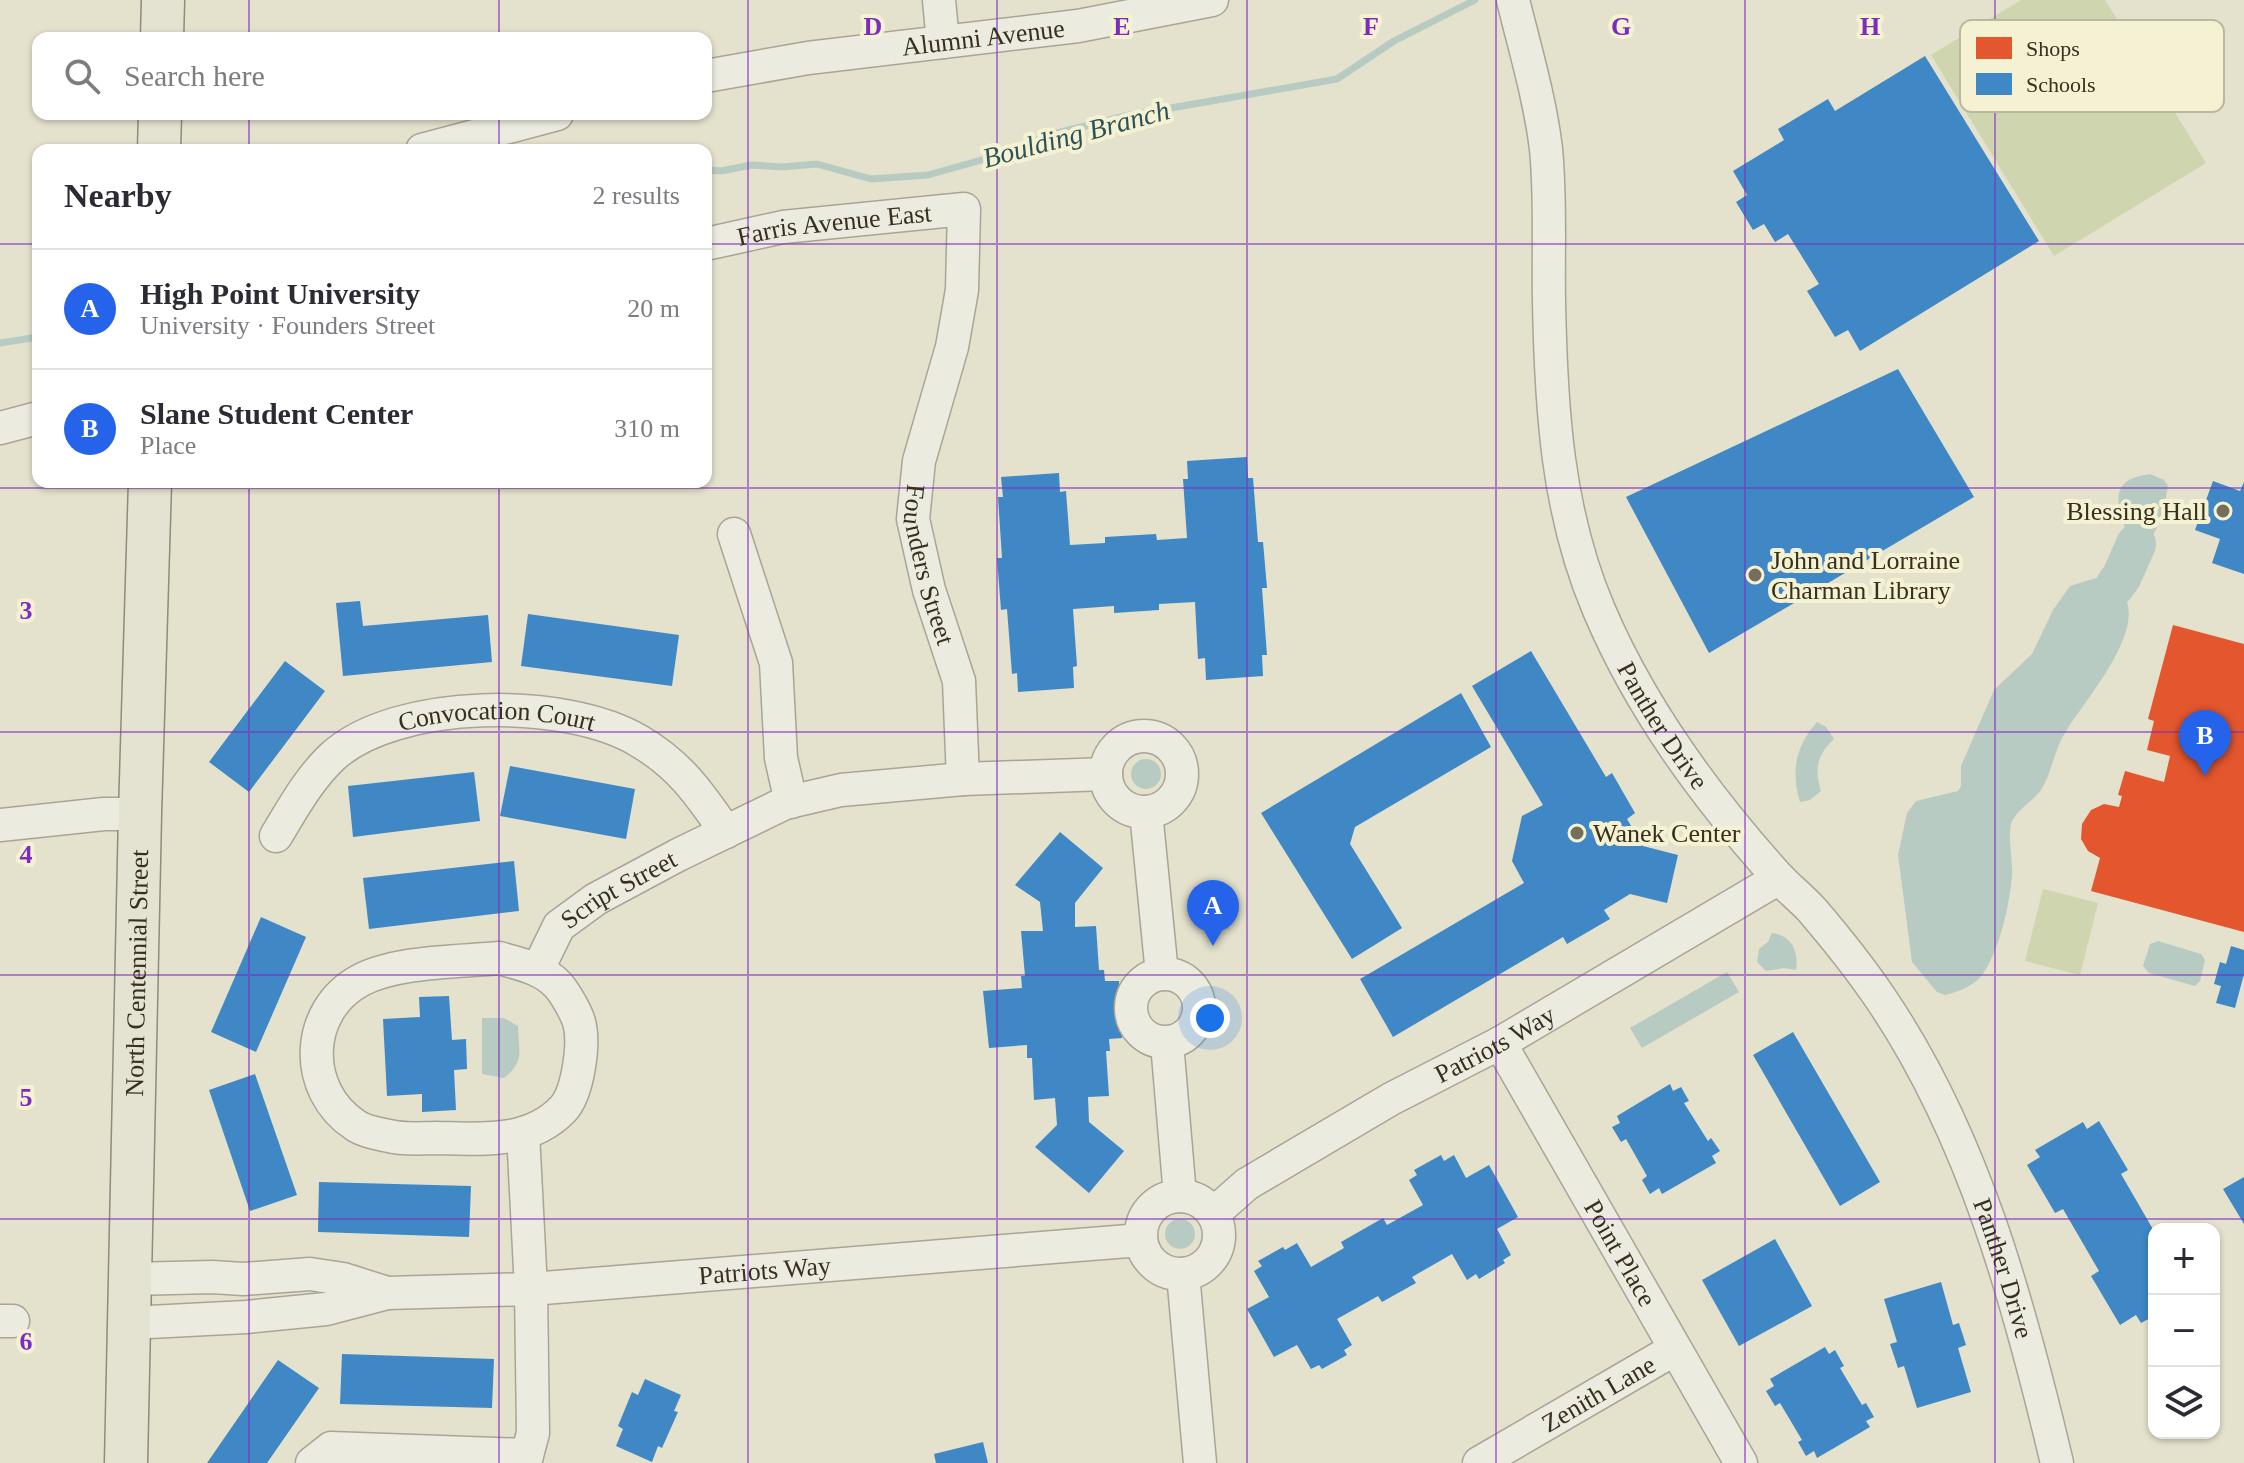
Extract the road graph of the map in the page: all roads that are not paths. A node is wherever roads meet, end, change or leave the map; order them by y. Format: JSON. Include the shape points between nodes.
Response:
{"nodes":[{"id":1,"x":163,"y":0,"type":"edge"},
{"id":2,"x":939,"y":0,"type":"edge"},
{"id":3,"x":1212,"y":0,"type":"edge"},
{"id":4,"x":1516,"y":13,"type":"edge"},
{"id":5,"x":162,"y":32,"type":"edge"},
{"id":6,"x":943,"y":42,"type":"junction"},
{"id":7,"x":712,"y":75,"type":"edge"},
{"id":8,"x":160,"y":120,"type":"edge"},
{"id":9,"x":534,"y":120,"type":"edge"},
{"id":10,"x":159,"y":144,"type":"edge"},
{"id":11,"x":444,"y":144,"type":"edge"},
{"id":12,"x":964,"y":209,"type":"joint"},
{"id":13,"x":712,"y":243,"type":"edge"},
{"id":14,"x":32,"y":420,"type":"edge"},
{"id":15,"x":0,"y":428,"type":"edge"},
{"id":16,"x":150,"y":488,"type":"edge"},
{"id":17,"x":734,"y":534,"type":"dead end"},
{"id":18,"x":1106,"y":774,"type":"junction"},
{"id":19,"x":963,"y":779,"type":"junction"},
{"id":20,"x":791,"y":802,"type":"junction"},
{"id":21,"x":1146,"y":812,"type":"junction"},
{"id":22,"x":140,"y":814,"type":"junction"},
{"id":23,"x":0,"y":825,"type":"edge"},
{"id":24,"x":726,"y":832,"type":"junction"},
{"id":25,"x":276,"y":836,"type":"dead end"},
{"id":26,"x":1779,"y":878,"type":"junction"},
{"id":27,"x":538,"y":969,"type":"junction"},
{"id":28,"x":1162,"y":974,"type":"junction"},
{"id":29,"x":1167,"y":1043,"type":"junction"},
{"id":30,"x":1500,"y":1043,"type":"junction"},
{"id":31,"x":523,"y":1133,"type":"junction"},
{"id":32,"x":1180,"y":1196,"type":"junction"},
{"id":33,"x":1213,"y":1214,"type":"junction"},
{"id":34,"x":1141,"y":1240,"type":"junction"},
{"id":35,"x":1183,"y":1274,"type":"junction"},
{"id":36,"x":131,"y":1279,"type":"junction"},
{"id":37,"x":243,"y":1279,"type":"junction"},
{"id":38,"x":531,"y":1289,"type":"junction"},
{"id":39,"x":387,"y":1293,"type":"junction"},
{"id":40,"x":246,"y":1317,"type":"junction"},
{"id":41,"x":130,"y":1323,"type":"junction"},
{"id":42,"x":1675,"y":1349,"type":"junction"},
{"id":43,"x":526,"y":1459,"type":"edge"},
{"id":44,"x":126,"y":1463,"type":"edge"},
{"id":45,"x":312,"y":1463,"type":"edge"},
{"id":46,"x":1200,"y":1463,"type":"edge"},
{"id":47,"x":1479,"y":1463,"type":"edge"},
{"id":48,"x":1741,"y":1463,"type":"edge"},
{"id":49,"x":2057,"y":1463,"type":"edge"}],
"edges":[{"from":1,"to":5,"type":"main road"},
{"from":2,"to":6,"type":"street"},
{"from":3,"to":6,"type":"street","name":"Alumni Avenue","via":[[1078,26]]},
{"from":4,"to":26,"type":"street","name":"Panther Drive","via":[[1546,149],[1556,452],[1578,558],[1620,660],[1675,749]]},
{"from":6,"to":7,"type":"street","name":"Alumni Avenue"},
{"from":8,"to":10,"type":"main road"},
{"from":9,"to":11,"type":"street"},
{"from":12,"to":13,"type":"street","name":"Farris Avenue East","via":[[783,227]]},
{"from":12,"to":19,"type":"street","name":"Founders Street","via":[[962,290],[952,347],[919,461],[913,519],[929,590],[959,681]]},
{"from":14,"to":15,"type":"street"},
{"from":16,"to":22,"type":"main road","name":"North Centennial Street"},
{"from":17,"to":20,"type":"street","via":[[776,663],[781,758]]},
{"from":18,"to":19,"type":"street","name":"Script Street"},
{"from":18,"to":21,"type":"street","via":[[1114,797],[1134,811]]},
{"from":18,"to":21,"type":"street","via":[[1113,751],[1133,737],[1145,735],[1169,745],[1182,767],[1178,793],[1159,809]]},
{"from":19,"to":20,"type":"street","name":"Script Street","via":[[841,790]]},
{"from":20,"to":24,"type":"street","name":"Script Street"},
{"from":21,"to":28,"type":"street"},
{"from":22,"to":23,"type":"street"},
{"from":22,"to":36,"type":"main road","name":"North Centennial Street"},
{"from":24,"to":25,"type":"street","name":"Convocation Court","via":[[679,769],[637,739],[588,720],[500,710],[417,718],[372,732],[334,755],[309,782]]},
{"from":24,"to":27,"type":"street","name":"Script Street","via":[[571,917],[559,926]]},
{"from":26,"to":30,"type":"street","name":"Patriots Way"},
{"from":26,"to":49,"type":"street","name":"Panther Drive","via":[[1810,907],[1880,998],[1955,1130],[2036,1374]]},
{"from":27,"to":31,"type":"street","via":[[559,986],[579,1022],[580,1068],[565,1108]]},
{"from":27,"to":31,"type":"street","via":[[499,958],[409,967],[360,980],[327,1012],[315,1065],[334,1107],[356,1127],[393,1138],[493,1139]]},
{"from":28,"to":29,"type":"street","via":[[1141,984],[1131,1011],[1141,1032]]},
{"from":28,"to":29,"type":"street","via":[[1191,985],[1200,1007],[1189,1033]]},
{"from":29,"to":32,"type":"street"},
{"from":30,"to":33,"type":"street","name":"Patriots Way","via":[[1391,1099],[1247,1184]]},
{"from":30,"to":42,"type":"street","name":"Point Place"},
{"from":31,"to":38,"type":"street"},
{"from":32,"to":33,"type":"street","via":[[1193,1198]]},
{"from":32,"to":34,"type":"street","via":[[1167,1198],[1147,1215]]},
{"from":33,"to":35,"type":"street","via":[[1218,1226],[1216,1252],[1208,1263]]},
{"from":34,"to":35,"type":"street","via":[[1161,1268]]},
{"from":34,"to":38,"type":"street","name":"Patriots Way"},
{"from":35,"to":46,"type":"street"},
{"from":36,"to":37,"type":"street","name":"Patriots Way"},
{"from":36,"to":41,"type":"main road","name":"North Centennial Street"},
{"from":37,"to":39,"type":"street","name":"Patriots Way","via":[[310,1274]]},
{"from":37,"to":40,"type":"street"},
{"from":38,"to":39,"type":"street","name":"Patriots Way"},
{"from":38,"to":43,"type":"street","via":[[533,1433]]},
{"from":39,"to":40,"type":"street","name":"Patriots Way","via":[[326,1309]]},
{"from":40,"to":41,"type":"street","name":"Patriots Way"},
{"from":41,"to":44,"type":"main road","name":"North Centennial Street"},
{"from":42,"to":47,"type":"street","name":"Zenith Lane"},
{"from":42,"to":48,"type":"street","name":"Point Place"},
{"from":43,"to":45,"type":"street","via":[[331,1448]]}]}
